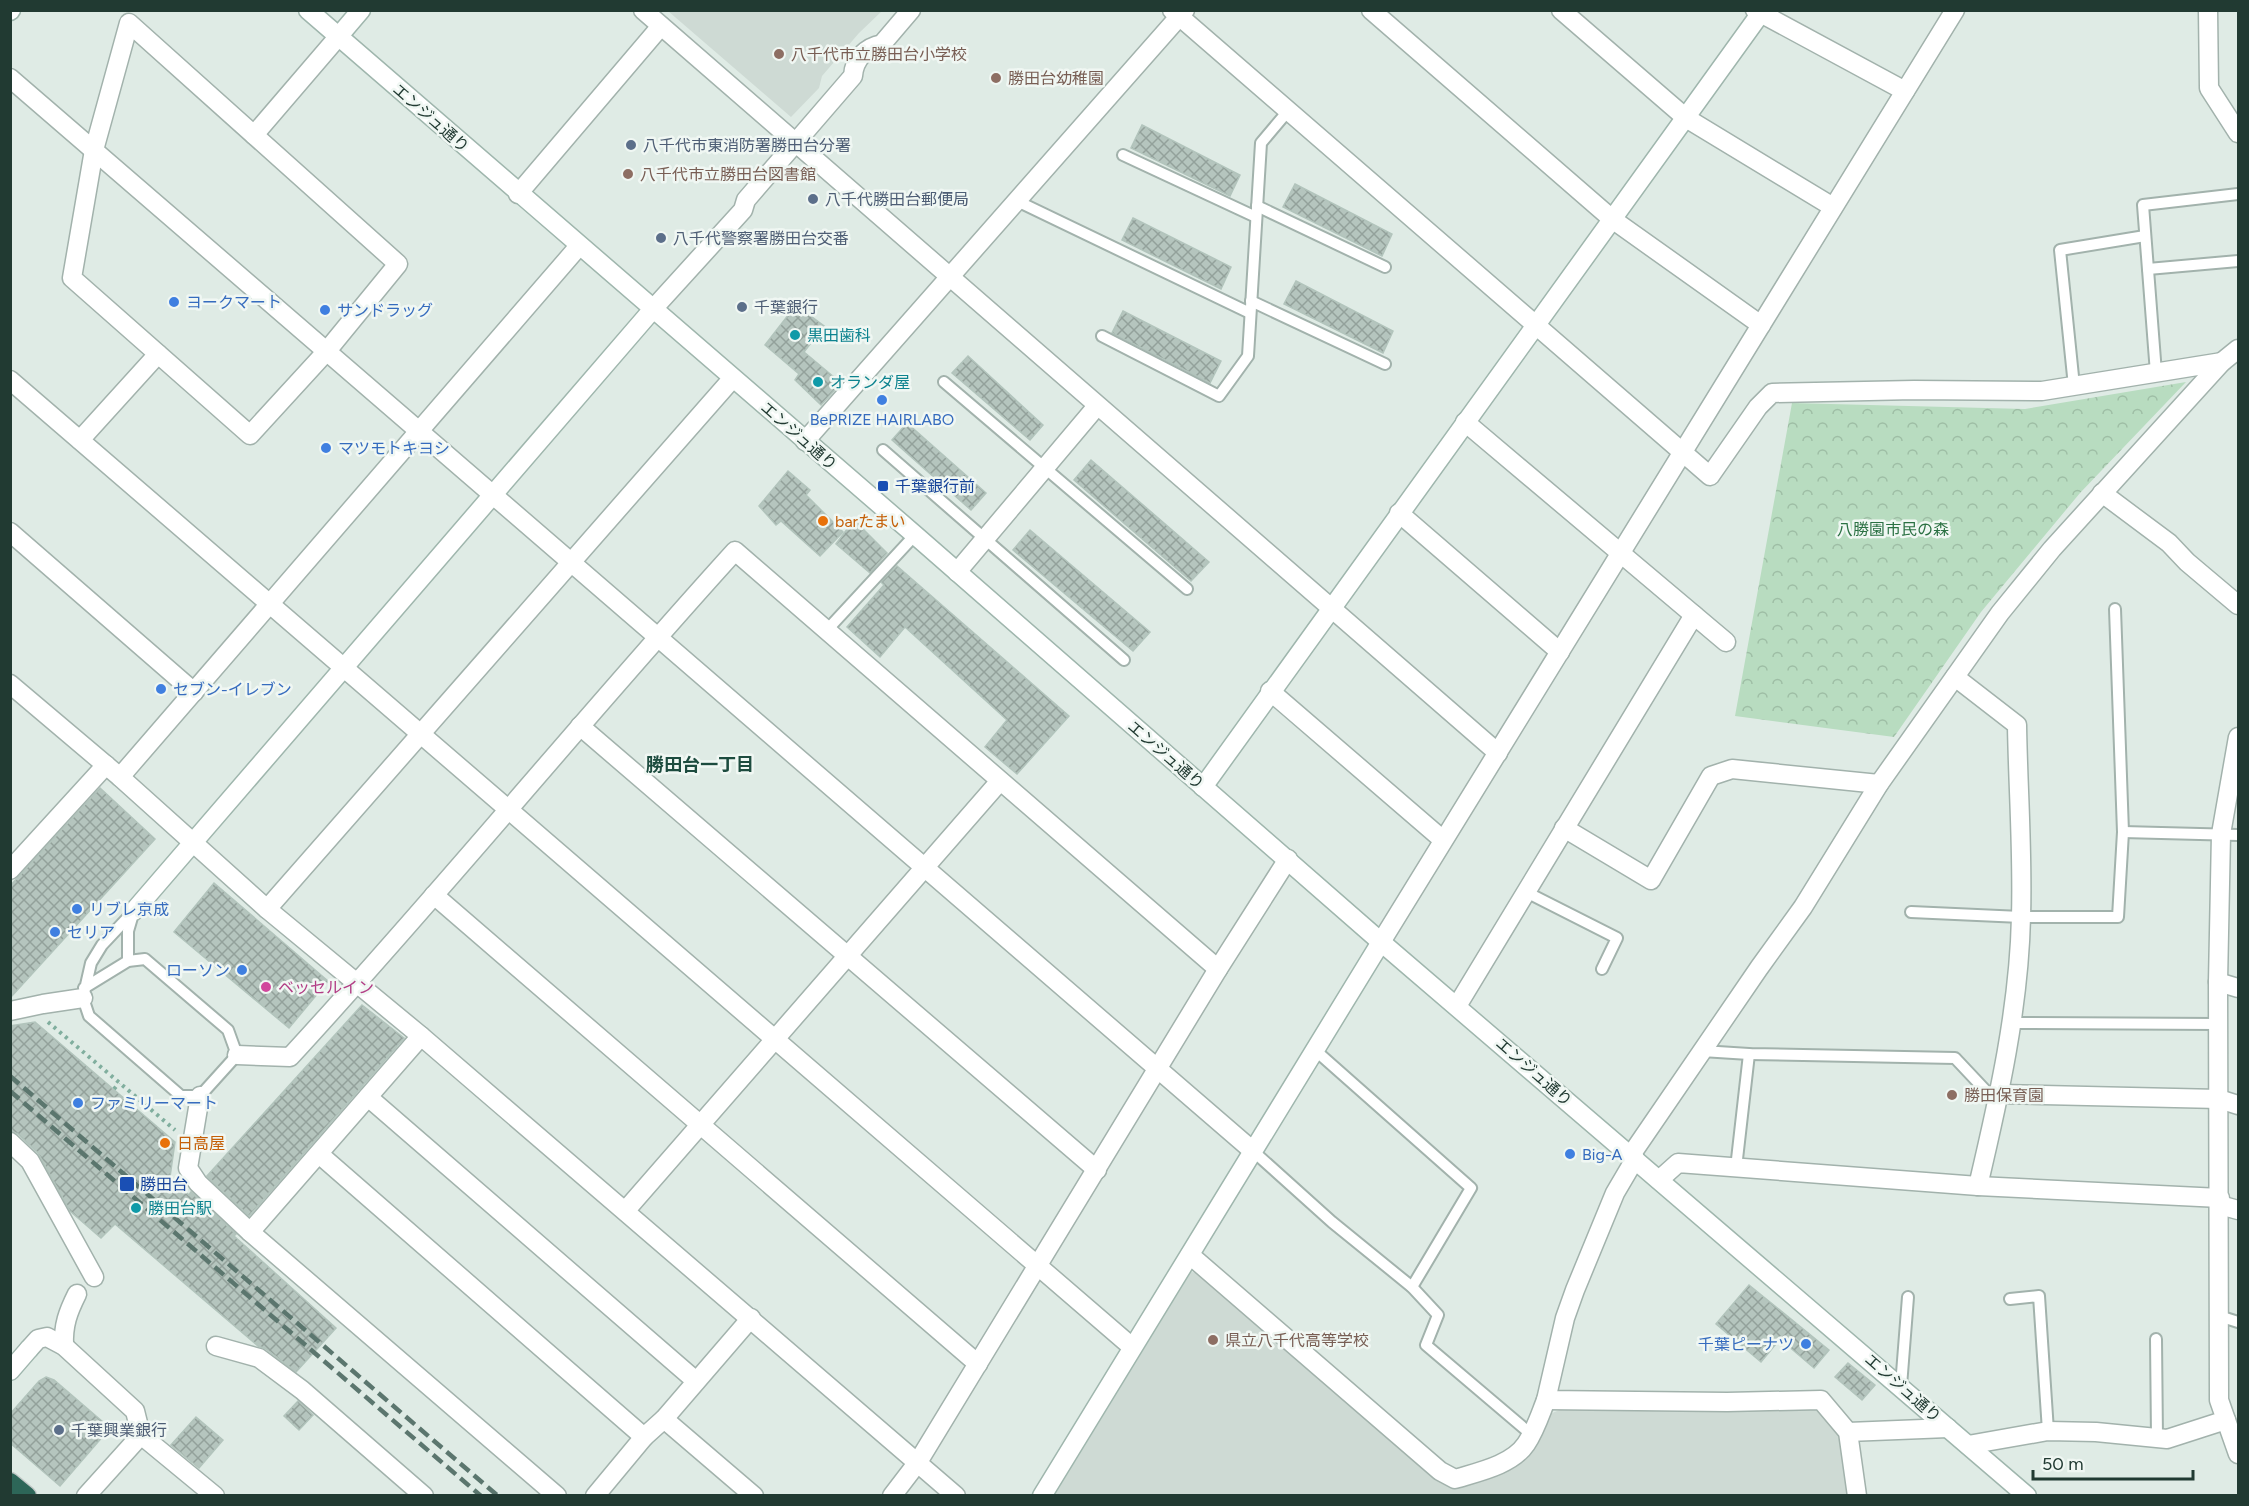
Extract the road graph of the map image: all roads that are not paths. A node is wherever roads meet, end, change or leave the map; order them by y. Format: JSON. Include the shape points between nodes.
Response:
{"nodes":[{"id":1,"x":308,"y":10,"type":"edge"},
{"id":2,"x":361,"y":10,"type":"edge"},
{"id":3,"x":643,"y":10,"type":"edge"},
{"id":4,"x":911,"y":10,"type":"edge"},
{"id":5,"x":1371,"y":10,"type":"edge"},
{"id":6,"x":1561,"y":10,"type":"edge"},
{"id":7,"x":1955,"y":10,"type":"edge"},
{"id":8,"x":2208,"y":10,"type":"edge"},
{"id":9,"x":1759,"y":12,"type":"edge"},
{"id":10,"x":1179,"y":13,"type":"edge"},
{"id":11,"x":661,"y":26,"type":"junction"},
{"id":12,"x":338,"y":37,"type":"junction"},
{"id":13,"x":10,"y":78,"type":"edge"},
{"id":14,"x":1905,"y":91,"type":"junction"},
{"id":15,"x":1288,"y":111,"type":"junction"},
{"id":16,"x":1686,"y":118,"type":"junction"},
{"id":17,"x":2238,"y":133,"type":"edge"},
{"id":18,"x":254,"y":135,"type":"junction"},
{"id":19,"x":796,"y":143,"type":"junction"},
{"id":20,"x":94,"y":150,"type":"junction"},
{"id":21,"x":1123,"y":155,"type":"dead end"},
{"id":22,"x":518,"y":194,"type":"junction"},
{"id":23,"x":2238,"y":194,"type":"edge"},
{"id":24,"x":1017,"y":201,"type":"junction"},
{"id":25,"x":1833,"y":207,"type":"junction"},
{"id":26,"x":1257,"y":212,"type":"junction"},
{"id":27,"x":1612,"y":219,"type":"junction"},
{"id":28,"x":2145,"y":236,"type":"junction"},
{"id":29,"x":579,"y":246,"type":"junction"},
{"id":30,"x":2238,"y":261,"type":"edge"},
{"id":31,"x":1385,"y":267,"type":"dead end"},
{"id":32,"x":2148,"y":269,"type":"junction"},
{"id":33,"x":950,"y":278,"type":"junction"},
{"id":34,"x":1251,"y":301,"type":"junction"},
{"id":35,"x":653,"y":309,"type":"junction"},
{"id":36,"x":1250,"y":313,"type":"junction"},
{"id":37,"x":1761,"y":325,"type":"junction"},
{"id":38,"x":1536,"y":326,"type":"junction"},
{"id":39,"x":1102,"y":336,"type":"dead end"},
{"id":40,"x":2238,"y":349,"type":"edge"},
{"id":41,"x":326,"y":352,"type":"junction"},
{"id":42,"x":158,"y":354,"type":"junction"},
{"id":43,"x":2222,"y":362,"type":"junction"},
{"id":44,"x":1385,"y":364,"type":"dead end"},
{"id":45,"x":2156,"y":374,"type":"junction"},
{"id":46,"x":732,"y":379,"type":"junction"},
{"id":47,"x":10,"y":380,"type":"edge"},
{"id":48,"x":944,"y":382,"type":"dead end"},
{"id":49,"x":2074,"y":386,"type":"junction"},
{"id":50,"x":1097,"y":406,"type":"junction"},
{"id":51,"x":1465,"y":422,"type":"junction"},
{"id":52,"x":418,"y":431,"type":"junction"},
{"id":53,"x":80,"y":440,"type":"junction"},
{"id":54,"x":804,"y":441,"type":"junction"},
{"id":55,"x":883,"y":450,"type":"dead end"},
{"id":56,"x":1683,"y":453,"type":"junction"},
{"id":57,"x":1045,"y":467,"type":"junction"},
{"id":58,"x":2103,"y":493,"type":"junction"},
{"id":59,"x":495,"y":494,"type":"junction"},
{"id":60,"x":1399,"y":513,"type":"junction"},
{"id":61,"x":10,"y":532,"type":"edge"},
{"id":62,"x":915,"y":535,"type":"junction"},
{"id":63,"x":985,"y":539,"type":"junction"},
{"id":64,"x":1621,"y":552,"type":"junction"},
{"id":65,"x":571,"y":562,"type":"junction"},
{"id":66,"x":957,"y":572,"type":"junction"},
{"id":67,"x":1187,"y":589,"type":"dead end"},
{"id":68,"x":270,"y":603,"type":"junction"},
{"id":69,"x":2238,"y":605,"type":"edge"},
{"id":70,"x":1332,"y":607,"type":"junction"},
{"id":71,"x":2115,"y":609,"type":"dead end"},
{"id":72,"x":1694,"y":615,"type":"junction"},
{"id":73,"x":827,"y":630,"type":"junction"},
{"id":74,"x":657,"y":637,"type":"junction"},
{"id":75,"x":1726,"y":642,"type":"dead end"},
{"id":76,"x":1560,"y":652,"type":"junction"},
{"id":77,"x":1124,"y":660,"type":"dead end"},
{"id":78,"x":343,"y":667,"type":"junction"},
{"id":79,"x":1955,"y":677,"type":"junction"},
{"id":80,"x":10,"y":684,"type":"edge"},
{"id":81,"x":1270,"y":691,"type":"junction"},
{"id":82,"x":194,"y":692,"type":"junction"},
{"id":83,"x":580,"y":726,"type":"junction"},
{"id":84,"x":421,"y":735,"type":"junction"},
{"id":85,"x":2238,"y":737,"type":"edge"},
{"id":86,"x":1498,"y":753,"type":"junction"},
{"id":87,"x":113,"y":771,"type":"junction"},
{"id":88,"x":1000,"y":781,"type":"junction"},
{"id":89,"x":1878,"y":784,"type":"junction"},
{"id":90,"x":1203,"y":787,"type":"junction"},
{"id":91,"x":508,"y":809,"type":"junction"},
{"id":92,"x":1564,"y":828,"type":"junction"},
{"id":93,"x":2123,"y":832,"type":"junction"},
{"id":94,"x":2230,"y":834,"type":"edge"},
{"id":95,"x":1443,"y":840,"type":"junction"},
{"id":96,"x":194,"y":843,"type":"junction"},
{"id":97,"x":1288,"y":859,"type":"junction"},
{"id":98,"x":12,"y":864,"type":"edge"},
{"id":99,"x":924,"y":868,"type":"junction"},
{"id":100,"x":1526,"y":892,"type":"junction"},
{"id":101,"x":434,"y":895,"type":"junction"},
{"id":102,"x":267,"y":909,"type":"junction"},
{"id":103,"x":134,"y":911,"type":"junction"},
{"id":104,"x":1911,"y":912,"type":"dead end"},
{"id":105,"x":2021,"y":917,"type":"junction"},
{"id":106,"x":1382,"y":942,"type":"junction"},
{"id":107,"x":848,"y":955,"type":"junction"},
{"id":108,"x":128,"y":961,"type":"junction"},
{"id":109,"x":1218,"y":969,"type":"junction"},
{"id":110,"x":1602,"y":969,"type":"dead end"},
{"id":111,"x":2218,"y":982,"type":"junction"},
{"id":112,"x":358,"y":983,"type":"junction"},
{"id":113,"x":2238,"y":988,"type":"edge"},
{"id":114,"x":84,"y":993,"type":"junction"},
{"id":115,"x":1456,"y":1006,"type":"junction"},
{"id":116,"x":10,"y":1011,"type":"edge"},
{"id":117,"x":2012,"y":1023,"type":"junction"},
{"id":118,"x":2218,"y":1024,"type":"junction"},
{"id":119,"x":421,"y":1035,"type":"junction"},
{"id":120,"x":775,"y":1039,"type":"junction"},
{"id":121,"x":1315,"y":1050,"type":"junction"},
{"id":122,"x":1702,"y":1051,"type":"junction"},
{"id":123,"x":1749,"y":1054,"type":"junction"},
{"id":124,"x":237,"y":1055,"type":"junction"},
{"id":125,"x":1158,"y":1068,"type":"junction"},
{"id":126,"x":2000,"y":1094,"type":"junction"},
{"id":127,"x":200,"y":1096,"type":"junction"},
{"id":128,"x":368,"y":1096,"type":"junction"},
{"id":129,"x":2219,"y":1099,"type":"junction"},
{"id":130,"x":2238,"y":1105,"type":"edge"},
{"id":131,"x":700,"y":1124,"type":"junction"},
{"id":132,"x":10,"y":1142,"type":"edge"},
{"id":133,"x":1253,"y":1151,"type":"junction"},
{"id":134,"x":319,"y":1154,"type":"junction"},
{"id":135,"x":1633,"y":1157,"type":"junction"},
{"id":136,"x":1736,"y":1168,"type":"junction"},
{"id":137,"x":1097,"y":1170,"type":"junction"},
{"id":138,"x":1659,"y":1180,"type":"junction"},
{"id":139,"x":1978,"y":1186,"type":"junction"},
{"id":140,"x":2220,"y":1201,"type":"junction"},
{"id":141,"x":626,"y":1209,"type":"junction"},
{"id":142,"x":2238,"y":1210,"type":"edge"},
{"id":143,"x":250,"y":1232,"type":"junction"},
{"id":144,"x":1190,"y":1256,"type":"junction"},
{"id":145,"x":1037,"y":1265,"type":"junction"},
{"id":146,"x":94,"y":1277,"type":"dead end"},
{"id":147,"x":1412,"y":1287,"type":"junction"},
{"id":148,"x":77,"y":1294,"type":"dead end"},
{"id":149,"x":1908,"y":1297,"type":"dead end"},
{"id":150,"x":2010,"y":1299,"type":"dead end"},
{"id":151,"x":2219,"y":1316,"type":"junction"},
{"id":152,"x":751,"y":1318,"type":"junction"},
{"id":153,"x":2238,"y":1322,"type":"edge"},
{"id":154,"x":2156,"y":1339,"type":"dead end"},
{"id":155,"x":64,"y":1346,"type":"junction"},
{"id":156,"x":216,"y":1346,"type":"dead end"},
{"id":157,"x":1132,"y":1347,"type":"junction"},
{"id":158,"x":978,"y":1364,"type":"junction"},
{"id":159,"x":10,"y":1371,"type":"edge"},
{"id":160,"x":696,"y":1381,"type":"junction"},
{"id":161,"x":1901,"y":1386,"type":"junction"},
{"id":162,"x":1546,"y":1400,"type":"junction"},
{"id":163,"x":664,"y":1419,"type":"junction"},
{"id":164,"x":2232,"y":1423,"type":"edge"},
{"id":165,"x":1948,"y":1428,"type":"junction"},
{"id":166,"x":2048,"y":1431,"type":"junction"},
{"id":167,"x":1848,"y":1432,"type":"junction"},
{"id":168,"x":141,"y":1435,"type":"junction"},
{"id":169,"x":1532,"y":1435,"type":"junction"},
{"id":170,"x":644,"y":1437,"type":"junction"},
{"id":171,"x":2157,"y":1438,"type":"junction"},
{"id":172,"x":1968,"y":1445,"type":"junction"},
{"id":173,"x":2238,"y":1454,"type":"edge"},
{"id":174,"x":918,"y":1462,"type":"junction"},
{"id":175,"x":10,"y":1482,"type":"edge"},
{"id":176,"x":27,"y":1496,"type":"edge"},
{"id":177,"x":86,"y":1496,"type":"edge"},
{"id":178,"x":215,"y":1496,"type":"edge"},
{"id":179,"x":424,"y":1496,"type":"edge"},
{"id":180,"x":557,"y":1496,"type":"edge"},
{"id":181,"x":595,"y":1496,"type":"edge"},
{"id":182,"x":754,"y":1496,"type":"edge"},
{"id":183,"x":892,"y":1496,"type":"edge"},
{"id":184,"x":956,"y":1496,"type":"edge"},
{"id":185,"x":1042,"y":1496,"type":"edge"},
{"id":186,"x":1857,"y":1496,"type":"edge"},
{"id":187,"x":2027,"y":1496,"type":"edge"}],
"edges":[{"from":1,"to":12,"type":"street","name":"エンジュ通り"},
{"from":2,"to":12,"type":"street"},
{"from":3,"to":11,"type":"street"},
{"from":4,"to":19,"type":"street","via":[[882,44],[871,46],[854,64],[853,76]]},
{"from":5,"to":27,"type":"street"},
{"from":6,"to":16,"type":"street"},
{"from":7,"to":14,"type":"street"},
{"from":8,"to":17,"type":"street","via":[[2208,88]]},
{"from":9,"to":14,"type":"street"},
{"from":9,"to":16,"type":"street"},
{"from":10,"to":15,"type":"street"},
{"from":10,"to":24,"type":"street"},
{"from":11,"to":19,"type":"street"},
{"from":11,"to":22,"type":"street"},
{"from":12,"to":18,"type":"street"},
{"from":12,"to":22,"type":"street","name":"エンジュ通り"},
{"from":13,"to":20,"type":"street"},
{"from":14,"to":25,"type":"street"},
{"from":15,"to":26,"type":"lane","via":[[1261,143]]},
{"from":15,"to":38,"type":"street"},
{"from":16,"to":25,"type":"street"},
{"from":16,"to":27,"type":"street"},
{"from":18,"to":20,"type":"street","via":[[129,23]]},
{"from":18,"to":41,"type":"street","via":[[398,264]]},
{"from":19,"to":33,"type":"street"},
{"from":19,"to":35,"type":"street","via":[[746,200],[743,210]]},
{"from":20,"to":41,"type":"street"},
{"from":20,"to":42,"type":"street","via":[[72,278]]},
{"from":21,"to":26,"type":"lane"},
{"from":22,"to":29,"type":"street","name":"エンジュ通り"},
{"from":23,"to":28,"type":"lane","via":[[2143,205]]},
{"from":24,"to":33,"type":"street"},
{"from":24,"to":36,"type":"lane"},
{"from":25,"to":37,"type":"street"},
{"from":26,"to":31,"type":"lane"},
{"from":26,"to":34,"type":"lane"},
{"from":27,"to":37,"type":"street"},
{"from":27,"to":38,"type":"street"},
{"from":28,"to":32,"type":"lane"},
{"from":28,"to":49,"type":"lane","via":[[2060,250]]},
{"from":29,"to":35,"type":"street","name":"エンジュ通り"},
{"from":29,"to":52,"type":"street"},
{"from":30,"to":32,"type":"lane"},
{"from":32,"to":45,"type":"lane"},
{"from":33,"to":50,"type":"street"},
{"from":33,"to":54,"type":"street"},
{"from":34,"to":36,"type":"lane"},
{"from":34,"to":44,"type":"lane"},
{"from":35,"to":46,"type":"street","name":"エンジュ通り"},
{"from":35,"to":59,"type":"street"},
{"from":36,"to":39,"type":"lane","via":[[1248,356],[1219,396]]},
{"from":37,"to":56,"type":"street"},
{"from":38,"to":51,"type":"street"},
{"from":38,"to":56,"type":"street"},
{"from":40,"to":43,"type":"street"},
{"from":41,"to":42,"type":"street","via":[[250,435]]},
{"from":41,"to":52,"type":"street"},
{"from":42,"to":53,"type":"street"},
{"from":43,"to":45,"type":"street"},
{"from":43,"to":58,"type":"street"},
{"from":45,"to":49,"type":"street"},
{"from":46,"to":54,"type":"street","name":"エンジュ通り"},
{"from":46,"to":65,"type":"street"},
{"from":47,"to":53,"type":"street"},
{"from":48,"to":57,"type":"lane"},
{"from":49,"to":56,"type":"street","via":[[2042,391],[1772,393],[1710,476]]},
{"from":50,"to":57,"type":"street"},
{"from":50,"to":70,"type":"street"},
{"from":51,"to":60,"type":"street"},
{"from":51,"to":64,"type":"street"},
{"from":52,"to":59,"type":"street"},
{"from":52,"to":68,"type":"street"},
{"from":53,"to":68,"type":"street"},
{"from":54,"to":62,"type":"street","name":"エンジュ通り"},
{"from":55,"to":63,"type":"lane"},
{"from":56,"to":64,"type":"street"},
{"from":57,"to":63,"type":"street"},
{"from":57,"to":67,"type":"lane"},
{"from":58,"to":69,"type":"street","via":[[2169,543]]},
{"from":58,"to":79,"type":"street","via":[[2000,613]]},
{"from":59,"to":65,"type":"street"},
{"from":59,"to":78,"type":"street"},
{"from":60,"to":70,"type":"street"},
{"from":60,"to":76,"type":"street"},
{"from":61,"to":82,"type":"street"},
{"from":62,"to":66,"type":"street","name":"エンジュ通り"},
{"from":62,"to":73,"type":"lane"},
{"from":63,"to":66,"type":"street"},
{"from":63,"to":77,"type":"lane"},
{"from":64,"to":72,"type":"street"},
{"from":64,"to":76,"type":"street"},
{"from":65,"to":74,"type":"street"},
{"from":65,"to":84,"type":"street"},
{"from":66,"to":90,"type":"street","name":"エンジュ通り"},
{"from":68,"to":78,"type":"street"},
{"from":68,"to":82,"type":"street"},
{"from":70,"to":81,"type":"street"},
{"from":70,"to":86,"type":"street"},
{"from":71,"to":93,"type":"lane"},
{"from":72,"to":75,"type":"street"},
{"from":72,"to":92,"type":"street"},
{"from":73,"to":74,"type":"street","via":[[735,551]]},
{"from":73,"to":88,"type":"street"},
{"from":74,"to":83,"type":"street"},
{"from":74,"to":99,"type":"street"},
{"from":76,"to":86,"type":"street"},
{"from":78,"to":84,"type":"street"},
{"from":78,"to":96,"type":"street"},
{"from":79,"to":89,"type":"street"},
{"from":79,"to":105,"type":"street","via":[[2017,725]]},
{"from":80,"to":87,"type":"street"},
{"from":81,"to":90,"type":"street"},
{"from":81,"to":95,"type":"street"},
{"from":82,"to":87,"type":"street"},
{"from":83,"to":91,"type":"street"},
{"from":83,"to":107,"type":"street"},
{"from":84,"to":91,"type":"street"},
{"from":84,"to":102,"type":"street"},
{"from":85,"to":94,"type":"street"},
{"from":86,"to":95,"type":"street"},
{"from":87,"to":96,"type":"street"},
{"from":87,"to":98,"type":"street"},
{"from":88,"to":99,"type":"street"},
{"from":88,"to":109,"type":"street"},
{"from":89,"to":92,"type":"street","via":[[1732,769],[1711,776],[1651,880]]},
{"from":89,"to":122,"type":"street","via":[[1803,907]]},
{"from":90,"to":97,"type":"street","name":"エンジュ通り"},
{"from":91,"to":101,"type":"street"},
{"from":91,"to":120,"type":"street"},
{"from":92,"to":100,"type":"street"},
{"from":93,"to":94,"type":"lane"},
{"from":93,"to":105,"type":"lane","via":[[2118,917]]},
{"from":94,"to":111,"type":"street"},
{"from":95,"to":106,"type":"street"},
{"from":96,"to":102,"type":"street"},
{"from":96,"to":103,"type":"street"},
{"from":97,"to":106,"type":"street","name":"エンジュ通り"},
{"from":97,"to":109,"type":"street"},
{"from":99,"to":107,"type":"street"},
{"from":99,"to":125,"type":"street"},
{"from":100,"to":110,"type":"lane","via":[[1617,938]]},
{"from":100,"to":115,"type":"street"},
{"from":101,"to":112,"type":"street"},
{"from":101,"to":131,"type":"street"},
{"from":102,"to":112,"type":"street"},
{"from":103,"to":108,"type":"lane","via":[[128,931]]},
{"from":103,"to":114,"type":"lane","via":[[91,963]]},
{"from":104,"to":105,"type":"lane"},
{"from":105,"to":117,"type":"street"},
{"from":106,"to":115,"type":"street","name":"エンジュ通り"},
{"from":106,"to":121,"type":"street"},
{"from":107,"to":120,"type":"street"},
{"from":107,"to":137,"type":"street"},
{"from":108,"to":114,"type":"lane"},
{"from":108,"to":124,"type":"lane","via":[[145,959],[228,1030]]},
{"from":109,"to":125,"type":"street"},
{"from":111,"to":113,"type":"street"},
{"from":111,"to":118,"type":"street"},
{"from":112,"to":119,"type":"street"},
{"from":112,"to":124,"type":"street","via":[[290,1057]]},
{"from":114,"to":116,"type":"street"},
{"from":114,"to":127,"type":"lane","via":[[89,1016],[181,1096]]},
{"from":115,"to":135,"type":"street","name":"エンジュ通り"},
{"from":117,"to":118,"type":"lane"},
{"from":117,"to":126,"type":"street"},
{"from":118,"to":129,"type":"street"},
{"from":119,"to":128,"type":"street"},
{"from":119,"to":141,"type":"street"},
{"from":120,"to":131,"type":"street"},
{"from":120,"to":145,"type":"street"},
{"from":121,"to":133,"type":"street"},
{"from":121,"to":147,"type":"lane","via":[[1471,1188]]},
{"from":122,"to":123,"type":"lane"},
{"from":122,"to":135,"type":"street"},
{"from":123,"to":126,"type":"lane","via":[[1955,1058],[1987,1092]]},
{"from":123,"to":136,"type":"lane"},
{"from":124,"to":127,"type":"lane"},
{"from":125,"to":133,"type":"street"},
{"from":125,"to":137,"type":"street"},
{"from":126,"to":129,"type":"street"},
{"from":126,"to":139,"type":"street"},
{"from":127,"to":143,"type":"street","via":[[188,1168],[198,1183]]},
{"from":128,"to":134,"type":"street"},
{"from":128,"to":160,"type":"street"},
{"from":129,"to":130,"type":"street"},
{"from":129,"to":140,"type":"street"},
{"from":131,"to":141,"type":"street"},
{"from":131,"to":158,"type":"street"},
{"from":132,"to":146,"type":"street","via":[[30,1161]]},
{"from":133,"to":144,"type":"street"},
{"from":133,"to":147,"type":"lane"},
{"from":134,"to":143,"type":"street"},
{"from":134,"to":170,"type":"street"},
{"from":135,"to":138,"type":"street","name":"エンジュ通り"},
{"from":135,"to":162,"type":"street","via":[[1575,1290]]},
{"from":136,"to":138,"type":"street","via":[[1678,1163]]},
{"from":136,"to":139,"type":"street"},
{"from":137,"to":145,"type":"street"},
{"from":138,"to":161,"type":"street","name":"エンジュ通り"},
{"from":139,"to":140,"type":"street"},
{"from":140,"to":142,"type":"street"},
{"from":140,"to":151,"type":"street"},
{"from":141,"to":152,"type":"street"},
{"from":143,"to":180,"type":"street"},
{"from":144,"to":157,"type":"street"},
{"from":144,"to":169,"type":"street","via":[[1440,1471],[1455,1479],[1509,1459]]},
{"from":145,"to":157,"type":"street"},
{"from":145,"to":158,"type":"street"},
{"from":147,"to":169,"type":"lane","via":[[1438,1315],[1426,1345]]},
{"from":148,"to":155,"type":"street","via":[[66,1316]]},
{"from":149,"to":161,"type":"lane"},
{"from":150,"to":166,"type":"lane","via":[[2038,1296]]},
{"from":151,"to":153,"type":"lane"},
{"from":151,"to":164,"type":"street","via":[[2219,1400]]},
{"from":152,"to":160,"type":"street"},
{"from":152,"to":174,"type":"street"},
{"from":154,"to":171,"type":"lane"},
{"from":155,"to":159,"type":"street","via":[[47,1337],[38,1340]]},
{"from":155,"to":168,"type":"street","via":[[135,1411]]},
{"from":156,"to":179,"type":"street","via":[[259,1358],[302,1389]]},
{"from":157,"to":185,"type":"street"},
{"from":158,"to":174,"type":"street"},
{"from":160,"to":163,"type":"street"},
{"from":161,"to":165,"type":"street","name":"エンジュ通り"},
{"from":162,"to":167,"type":"street","via":[[1821,1400]]},
{"from":162,"to":169,"type":"street"},
{"from":163,"to":170,"type":"street"},
{"from":163,"to":182,"type":"street"},
{"from":164,"to":171,"type":"street","via":[[2168,1439]]},
{"from":164,"to":173,"type":"street"},
{"from":165,"to":167,"type":"street"},
{"from":165,"to":172,"type":"street","name":"エンジュ通り"},
{"from":166,"to":171,"type":"street"},
{"from":166,"to":172,"type":"street"},
{"from":167,"to":186,"type":"street"},
{"from":168,"to":177,"type":"street"},
{"from":168,"to":178,"type":"street"},
{"from":170,"to":181,"type":"street"},
{"from":172,"to":187,"type":"street","name":"エンジュ通り"},
{"from":174,"to":183,"type":"street"},
{"from":174,"to":184,"type":"street"},
{"from":175,"to":176,"type":"highway"}]}
